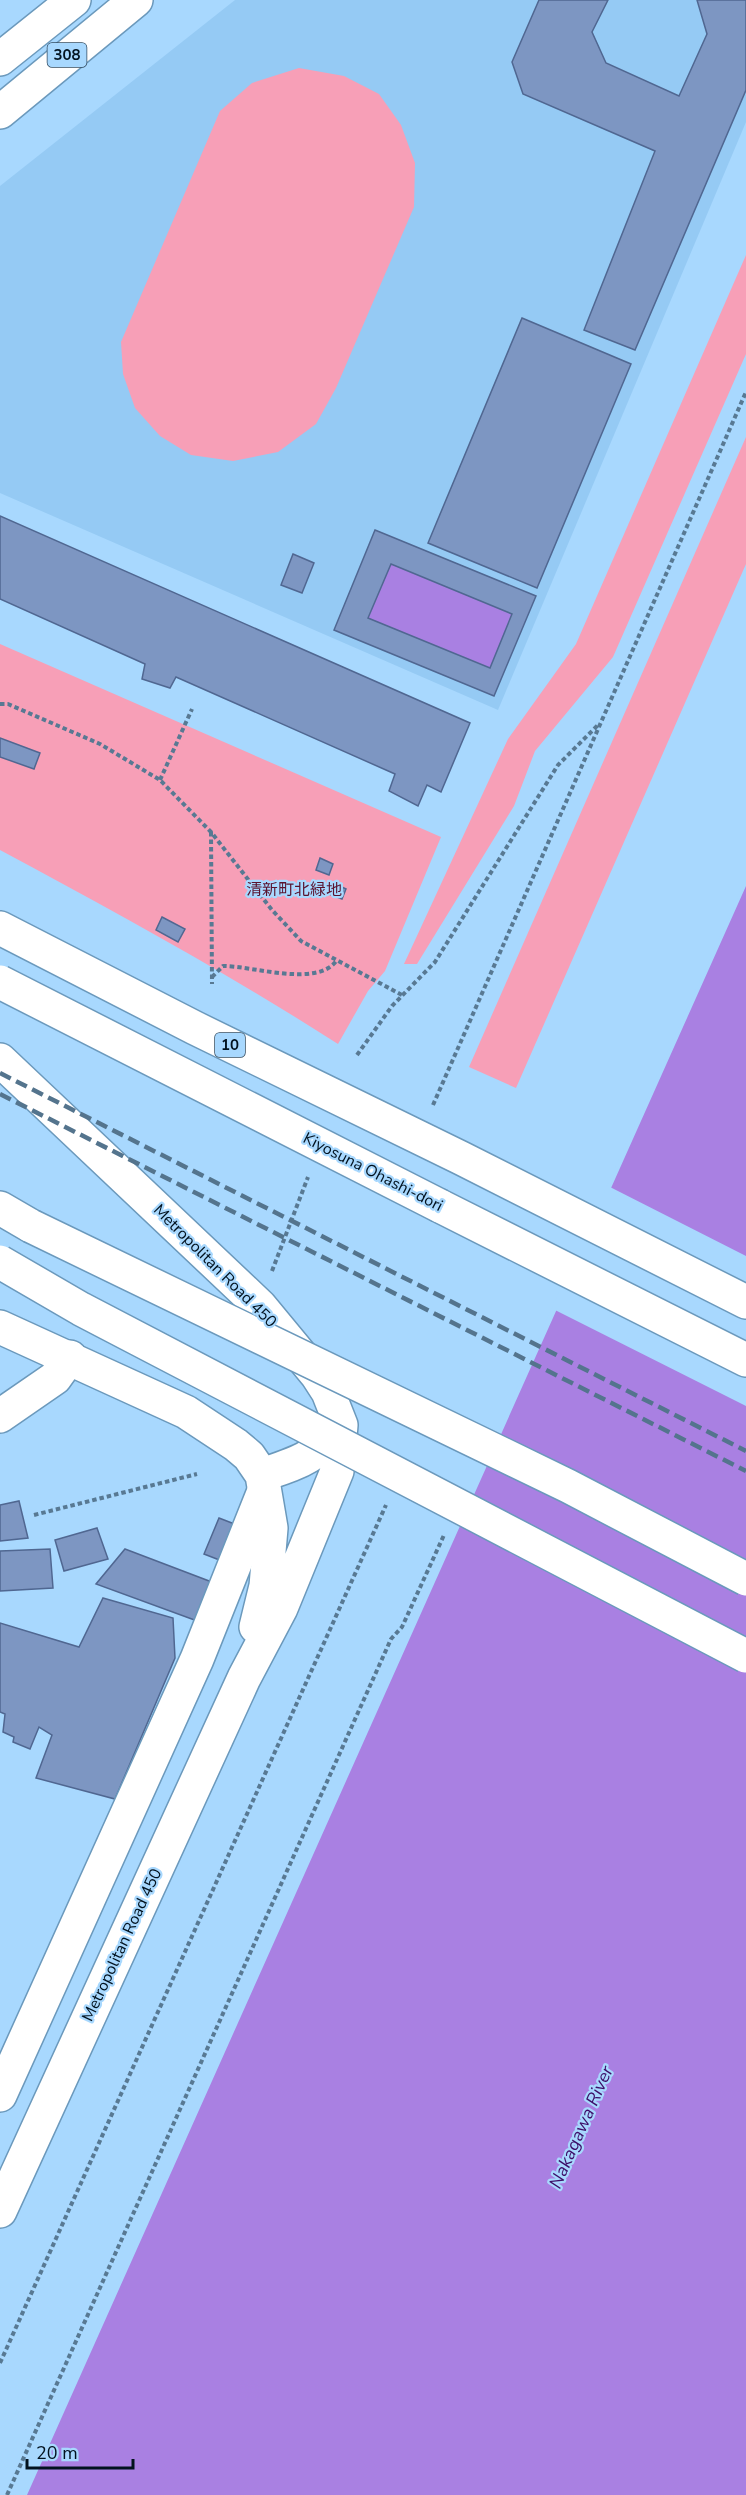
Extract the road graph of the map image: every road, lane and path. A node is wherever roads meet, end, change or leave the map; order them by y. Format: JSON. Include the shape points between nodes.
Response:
{"nodes":[{"id":1,"x":74,"y":0,"type":"edge"},
{"id":2,"x":136,"y":0,"type":"edge"},
{"id":3,"x":0,"y":59,"type":"edge"},
{"id":4,"x":0,"y":112,"type":"edge"},
{"id":5,"x":746,"y":392,"type":"edge"},
{"id":6,"x":0,"y":702,"type":"edge"},
{"id":7,"x":192,"y":709,"type":"dead end"},
{"id":8,"x":601,"y":722,"type":"junction"},
{"id":9,"x":160,"y":780,"type":"junction"},
{"id":10,"x":211,"y":832,"type":"junction"},
{"id":11,"x":0,"y":928,"type":"edge"},
{"id":12,"x":337,"y":960,"type":"junction"},
{"id":13,"x":211,"y":977,"type":"junction"},
{"id":14,"x":0,"y":982,"type":"edge"},
{"id":15,"x":212,"y":984,"type":"dead end"},
{"id":16,"x":402,"y":995,"type":"junction"},
{"id":17,"x":357,"y":1055,"type":"dead end"},
{"id":18,"x":0,"y":1060,"type":"edge"},
{"id":19,"x":431,"y":1111,"type":"dead end"},
{"id":20,"x":312,"y":1168,"type":"dead end"},
{"id":21,"x":0,"y":1208,"type":"edge"},
{"id":22,"x":0,"y":1262,"type":"edge"},
{"id":23,"x":270,"y":1273,"type":"dead end"},
{"id":24,"x":746,"y":1302,"type":"edge"},
{"id":25,"x":0,"y":1327,"type":"edge"},
{"id":26,"x":69,"y":1358,"type":"junction"},
{"id":27,"x":746,"y":1360,"type":"edge"},
{"id":28,"x":0,"y":1416,"type":"edge"},
{"id":29,"x":340,"y":1425,"type":"junction"},
{"id":30,"x":197,"y":1474,"type":"dead end"},
{"id":31,"x":263,"y":1483,"type":"junction"},
{"id":32,"x":389,"y":1497,"type":"dead end"},
{"id":33,"x":34,"y":1515,"type":"dead end"},
{"id":34,"x":446,"y":1532,"type":"dead end"},
{"id":35,"x":746,"y":1579,"type":"edge"},
{"id":36,"x":746,"y":1656,"type":"edge"},
{"id":37,"x":244,"y":1678,"type":"junction"},
{"id":38,"x":0,"y":2095,"type":"edge"},
{"id":39,"x":0,"y":2211,"type":"edge"},
{"id":40,"x":0,"y":2364,"type":"edge"},
{"id":41,"x":8,"y":2495,"type":"edge"}],
"edges":[{"from":1,"to":3,"type":"main road","number":"308"},
{"from":2,"to":4,"type":"main road","number":"308"},
{"from":5,"to":8,"type":"path"},
{"from":6,"to":9,"type":"path","via":[[100,744]]},
{"from":7,"to":9,"type":"path"},
{"from":8,"to":16,"type":"path","via":[[558,765],[435,962]]},
{"from":8,"to":19,"type":"path"},
{"from":9,"to":10,"type":"path"},
{"from":10,"to":12,"type":"path","via":[[301,941]]},
{"from":10,"to":13,"type":"path"},
{"from":11,"to":24,"type":"main road","number":"10"},
{"from":12,"to":13,"type":"path","via":[[320,974],[302,976],[223,966]]},
{"from":12,"to":16,"type":"path"},
{"from":13,"to":15,"type":"path"},
{"from":14,"to":27,"type":"main road","name":"Kiyosuna Ohashi-dori","bridge":true},
{"from":16,"to":17,"type":"path"},
{"from":18,"to":29,"type":"main road","name":"Metropolitan Road 450","via":[[260,1306],[317,1375]]},
{"from":20,"to":23,"type":"path"},
{"from":21,"to":35,"type":"main road","bridge":true,"via":[[567,1486]]},
{"from":22,"to":36,"type":"main road","bridge":true,"via":[[81,1309]]},
{"from":25,"to":26,"type":"main road","name":"Metropolitan Road 450"},
{"from":26,"to":28,"type":"main road","via":[[55,1378]]},
{"from":26,"to":31,"type":"main road","name":"Metropolitan Road 450","via":[[186,1412],[249,1456]]},
{"from":29,"to":31,"type":"main road","via":[[322,1449]]},
{"from":29,"to":37,"type":"main road","name":"Metropolitan Road 450","via":[[337,1471],[281,1608]]},
{"from":30,"to":33,"type":"path"},
{"from":31,"to":37,"type":"main road","name":"Metropolitan Road 450","via":[[271,1528],[266,1586]]},
{"from":31,"to":38,"type":"main road","via":[[197,1659]]},
{"from":32,"to":40,"type":"path"},
{"from":34,"to":41,"type":"path","via":[[402,1627],[391,1639]]},
{"from":37,"to":39,"type":"main road","name":"Metropolitan Road 450"}]}
